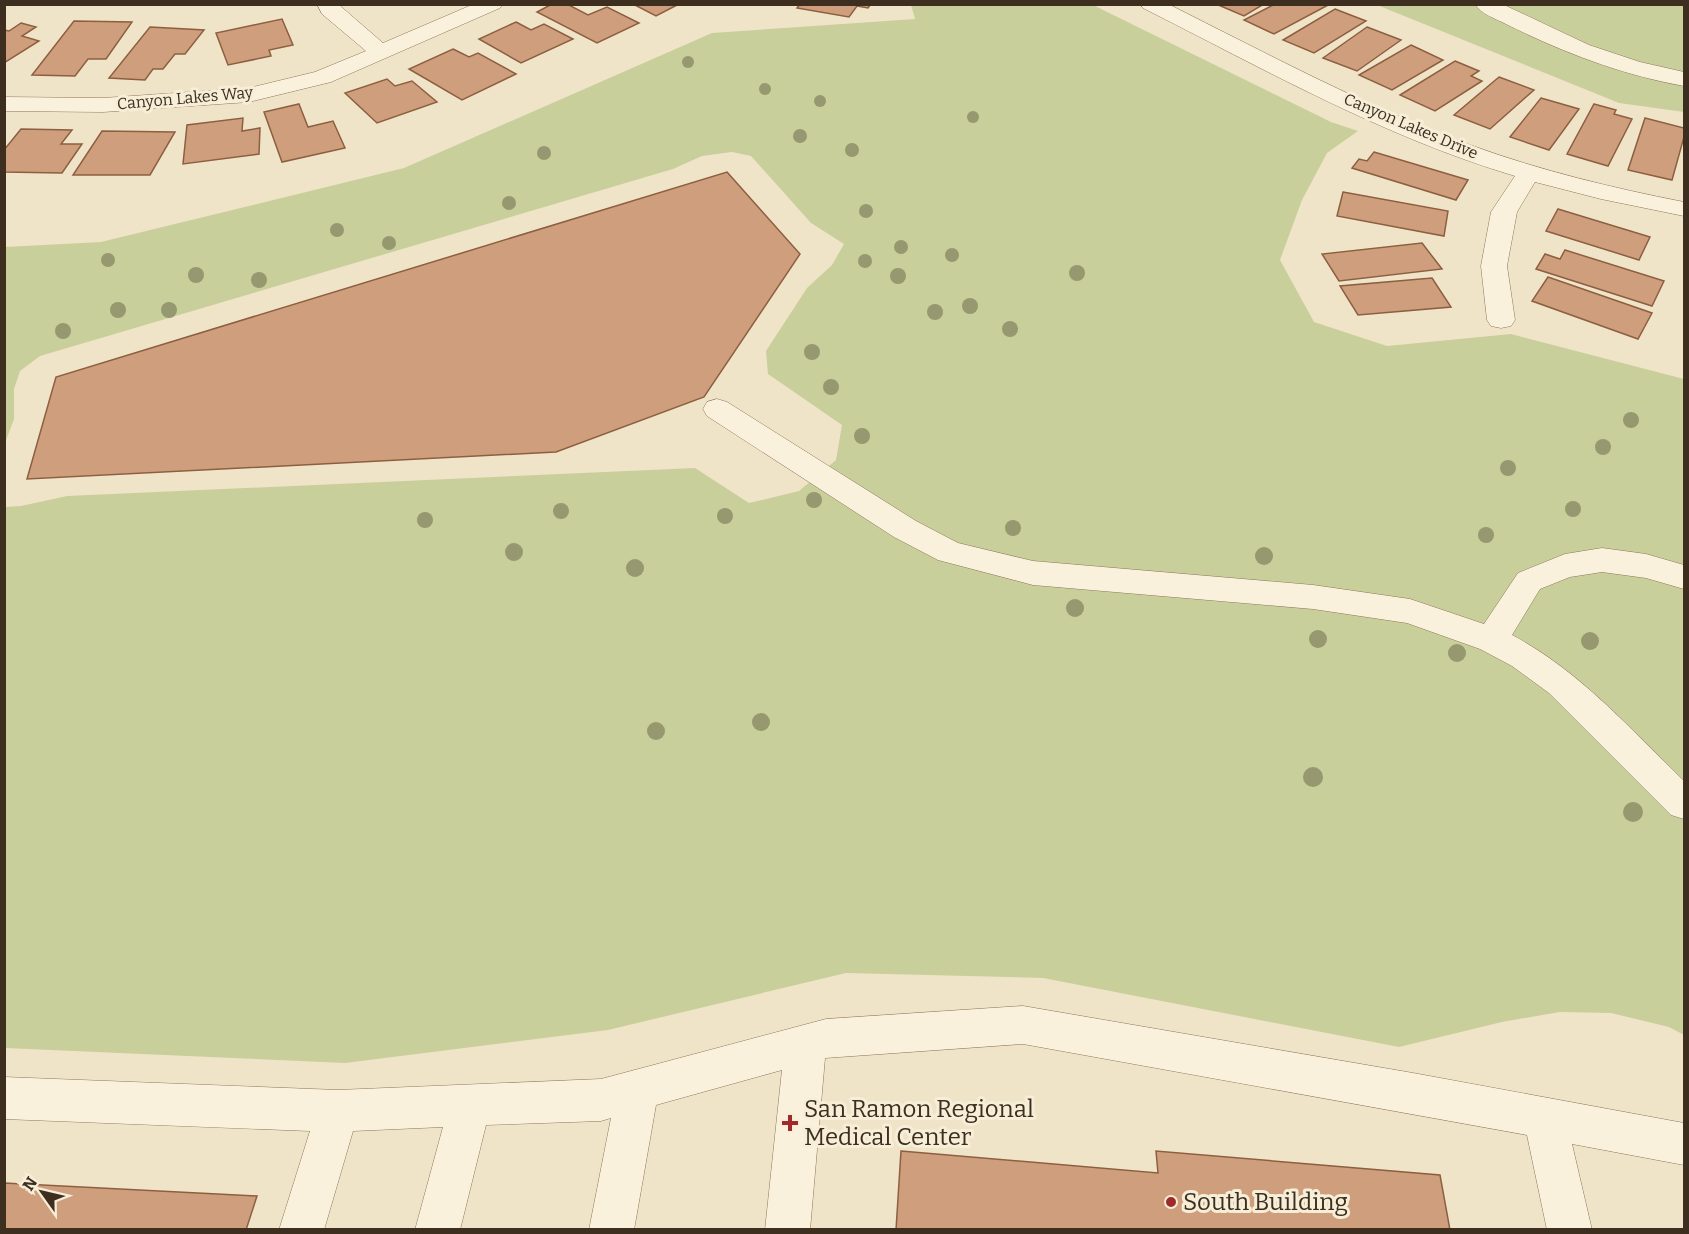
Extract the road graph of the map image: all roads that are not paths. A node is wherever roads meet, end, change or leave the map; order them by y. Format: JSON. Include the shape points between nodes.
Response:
{"nodes":[{"id":1,"x":327,"y":4,"type":"edge"},
{"id":2,"x":493,"y":4,"type":"edge"},
{"id":3,"x":1150,"y":4,"type":"edge"},
{"id":4,"x":1485,"y":4,"type":"edge"},
{"id":5,"x":381,"y":52,"type":"junction"},
{"id":6,"x":1684,"y":79,"type":"edge"},
{"id":7,"x":4,"y":104,"type":"edge"},
{"id":8,"x":1529,"y":173,"type":"junction"},
{"id":9,"x":1684,"y":209,"type":"edge"},
{"id":10,"x":1501,"y":320,"type":"dead end"},
{"id":11,"x":717,"y":409,"type":"dead end"},
{"id":12,"x":1684,"y":577,"type":"edge"},
{"id":13,"x":1492,"y":640,"type":"junction"},
{"id":14,"x":1684,"y":804,"type":"edge"},
{"id":15,"x":806,"y":1043,"type":"junction"},
{"id":16,"x":637,"y":1090,"type":"junction"},
{"id":17,"x":4,"y":1098,"type":"edge"},
{"id":18,"x":470,"y":1106,"type":"junction"},
{"id":19,"x":338,"y":1111,"type":"junction"},
{"id":20,"x":1545,"y":1118,"type":"junction"},
{"id":21,"x":1684,"y":1144,"type":"edge"},
{"id":22,"x":301,"y":1230,"type":"edge"},
{"id":23,"x":437,"y":1230,"type":"edge"},
{"id":24,"x":612,"y":1230,"type":"edge"},
{"id":25,"x":787,"y":1230,"type":"edge"},
{"id":26,"x":1570,"y":1230,"type":"edge"}],
"edges":[{"from":1,"to":5,"type":"street","via":[[329,10]]},
{"from":2,"to":5,"type":"street","name":"Canyon Lakes Way"},
{"from":3,"to":8,"type":"street","name":"Canyon Lakes Drive","via":[[1369,110]]},
{"from":4,"to":6,"type":"street","via":[[1566,44]]},
{"from":5,"to":7,"type":"street","name":"Canyon Lakes Way","via":[[323,77],[249,95],[103,105]]},
{"from":8,"to":9,"type":"street","name":"Canyon Lakes Drive"},
{"from":8,"to":10,"type":"street","via":[[1504,212],[1494,266]]},
{"from":11,"to":13,"type":"street","via":[[905,529],[949,552],[1033,573],[1313,597],[1410,611]]},
{"from":12,"to":13,"type":"street","via":[[1646,566],[1602,560],[1565,566],[1529,581]]},
{"from":13,"to":14,"type":"street","via":[[1561,683]]},
{"from":15,"to":16,"type":"street"},
{"from":15,"to":20,"type":"street","via":[[826,1038],[1023,1025]]},
{"from":15,"to":25,"type":"street"},
{"from":16,"to":18,"type":"street","via":[[602,1100]]},
{"from":16,"to":24,"type":"street"},
{"from":17,"to":19,"type":"street"},
{"from":18,"to":19,"type":"street"},
{"from":18,"to":23,"type":"street"},
{"from":19,"to":22,"type":"street"},
{"from":20,"to":21,"type":"street"},
{"from":20,"to":26,"type":"street"}]}
